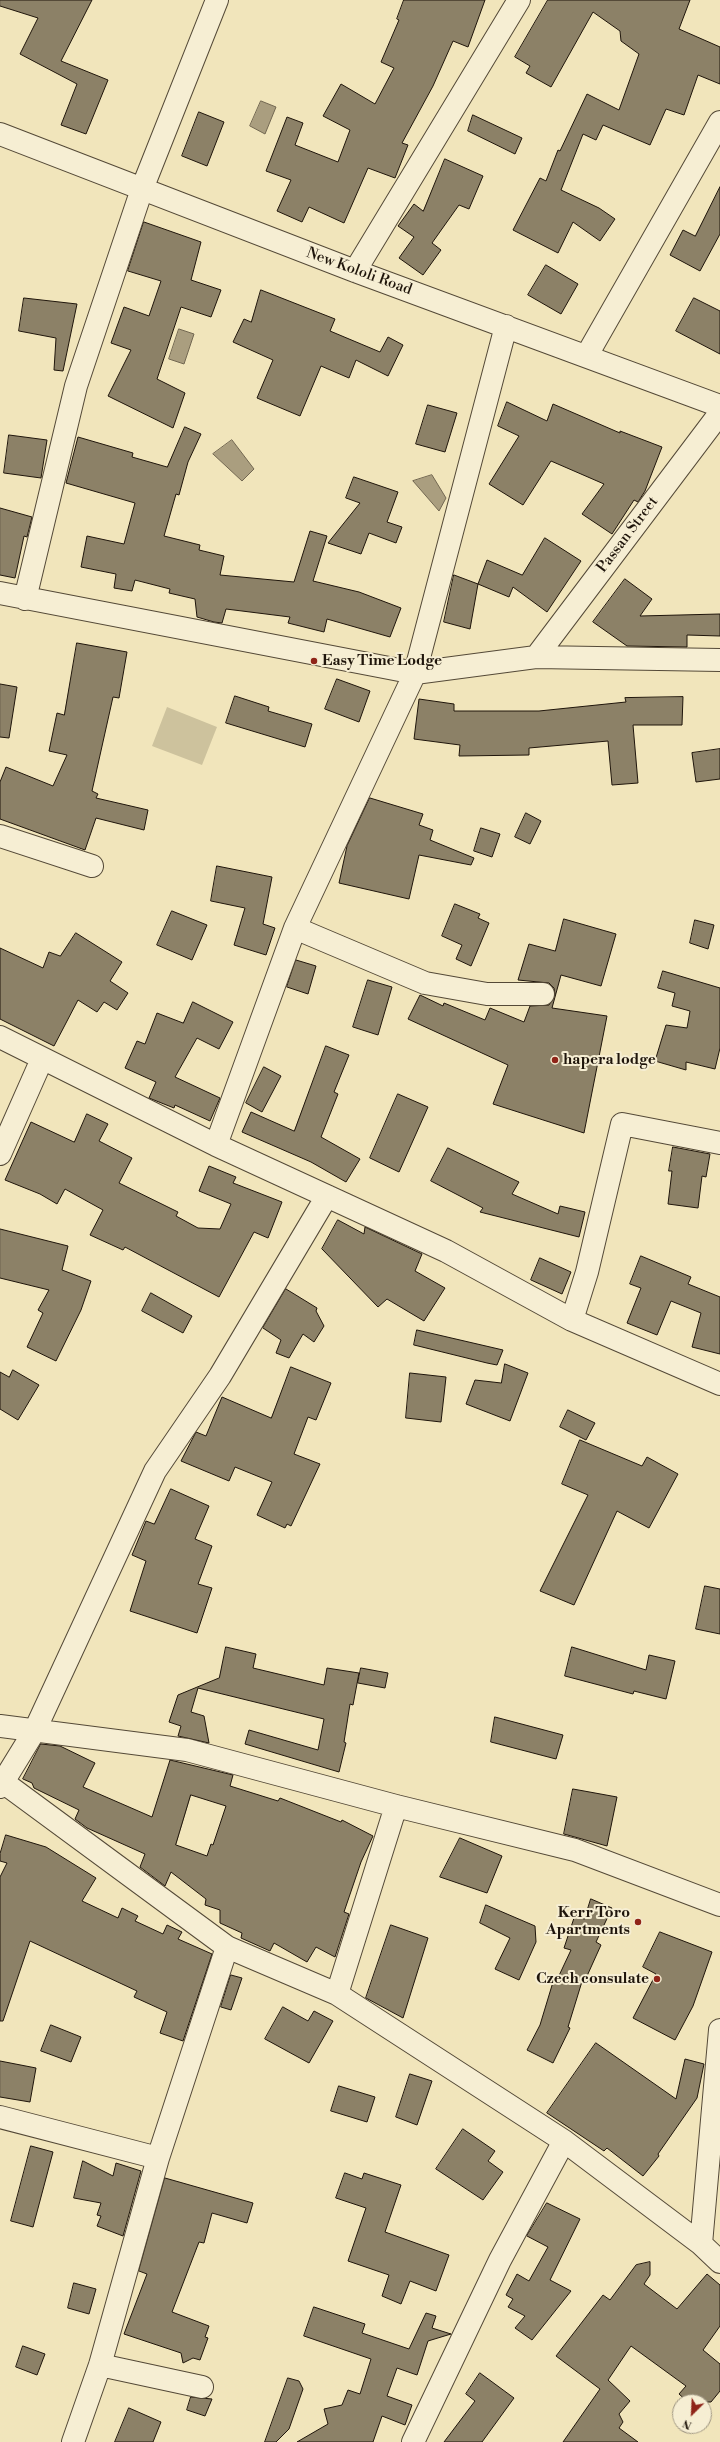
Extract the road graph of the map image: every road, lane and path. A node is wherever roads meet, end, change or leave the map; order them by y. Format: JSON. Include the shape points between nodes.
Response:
{"nodes":[{"id":1,"x":217,"y":0,"type":"edge"},
{"id":2,"x":519,"y":0,"type":"edge"},
{"id":3,"x":720,"y":122,"type":"edge"},
{"id":4,"x":0,"y":134,"type":"edge"},
{"id":5,"x":142,"y":189,"type":"junction"},
{"id":6,"x":355,"y":271,"type":"junction"},
{"id":7,"x":506,"y":326,"type":"junction"},
{"id":8,"x":587,"y":355,"type":"junction"},
{"id":9,"x":720,"y":406,"type":"edge"},
{"id":10,"x":720,"y":413,"type":"edge"},
{"id":11,"x":0,"y":593,"type":"edge"},
{"id":12,"x":25,"y":599,"type":"junction"},
{"id":13,"x":536,"y":657,"type":"junction"},
{"id":14,"x":720,"y":660,"type":"edge"},
{"id":15,"x":414,"y":673,"type":"junction"},
{"id":16,"x":0,"y":836,"type":"edge"},
{"id":17,"x":92,"y":866,"type":"dead end"},
{"id":18,"x":295,"y":928,"type":"junction"},
{"id":19,"x":543,"y":994,"type":"dead end"},
{"id":20,"x":0,"y":1037,"type":"edge"},
{"id":21,"x":42,"y":1059,"type":"junction"},
{"id":22,"x":720,"y":1143,"type":"edge"},
{"id":23,"x":216,"y":1145,"type":"junction"},
{"id":24,"x":0,"y":1154,"type":"edge"},
{"id":25,"x":327,"y":1196,"type":"junction"},
{"id":26,"x":572,"y":1320,"type":"junction"},
{"id":27,"x":720,"y":1384,"type":"edge"},
{"id":28,"x":0,"y":1726,"type":"edge"},
{"id":29,"x":36,"y":1730,"type":"junction"},
{"id":30,"x":2,"y":1785,"type":"edge"},
{"id":31,"x":396,"y":1806,"type":"junction"},
{"id":32,"x":720,"y":1905,"type":"edge"},
{"id":33,"x":227,"y":1947,"type":"junction"},
{"id":34,"x":337,"y":1994,"type":"junction"},
{"id":35,"x":720,"y":2030,"type":"edge"},
{"id":36,"x":0,"y":2117,"type":"edge"},
{"id":37,"x":564,"y":2141,"type":"junction"},
{"id":38,"x":158,"y":2158,"type":"junction"},
{"id":39,"x":702,"y":2244,"type":"junction"},
{"id":40,"x":720,"y":2262,"type":"edge"},
{"id":41,"x":100,"y":2365,"type":"junction"},
{"id":42,"x":202,"y":2387,"type":"dead end"},
{"id":43,"x":73,"y":2442,"type":"edge"},
{"id":44,"x":413,"y":2442,"type":"edge"}],
"edges":[{"from":1,"to":5,"type":"street"},
{"from":2,"to":6,"type":"street"},
{"from":3,"to":8,"type":"street"},
{"from":4,"to":5,"type":"street","name":"New Kololi Road"},
{"from":5,"to":6,"type":"street","name":"New Kololi Road"},
{"from":5,"to":12,"type":"street","via":[[76,386]]},
{"from":6,"to":7,"type":"street","name":"New Kololi Road"},
{"from":7,"to":8,"type":"street","name":"New Kololi Road"},
{"from":7,"to":15,"type":"street"},
{"from":8,"to":9,"type":"street","name":"New Kololi Road"},
{"from":10,"to":13,"type":"street","name":"Passan Street"},
{"from":11,"to":12,"type":"street"},
{"from":12,"to":15,"type":"street"},
{"from":13,"to":14,"type":"street"},
{"from":13,"to":15,"type":"street"},
{"from":15,"to":18,"type":"street"},
{"from":16,"to":17,"type":"street"},
{"from":18,"to":19,"type":"street","via":[[425,982],[487,994]]},
{"from":18,"to":23,"type":"street"},
{"from":20,"to":21,"type":"street"},
{"from":21,"to":23,"type":"street"},
{"from":21,"to":24,"type":"street"},
{"from":22,"to":26,"type":"street","via":[[622,1124],[587,1272]]},
{"from":23,"to":25,"type":"street"},
{"from":25,"to":26,"type":"street","via":[[446,1251]]},
{"from":25,"to":29,"type":"street","via":[[220,1376],[155,1471]]},
{"from":26,"to":27,"type":"street"},
{"from":28,"to":29,"type":"street"},
{"from":29,"to":30,"type":"street"},
{"from":29,"to":31,"type":"street","via":[[187,1750]]},
{"from":30,"to":33,"type":"street"},
{"from":31,"to":32,"type":"street","via":[[575,1850]]},
{"from":31,"to":34,"type":"street"},
{"from":33,"to":34,"type":"street"},
{"from":33,"to":38,"type":"street"},
{"from":34,"to":37,"type":"street"},
{"from":35,"to":39,"type":"street"},
{"from":36,"to":38,"type":"street"},
{"from":37,"to":39,"type":"street"},
{"from":37,"to":44,"type":"street","via":[[500,2260]]},
{"from":38,"to":41,"type":"street"},
{"from":39,"to":40,"type":"street"},
{"from":41,"to":42,"type":"street"},
{"from":41,"to":43,"type":"street"}]}
